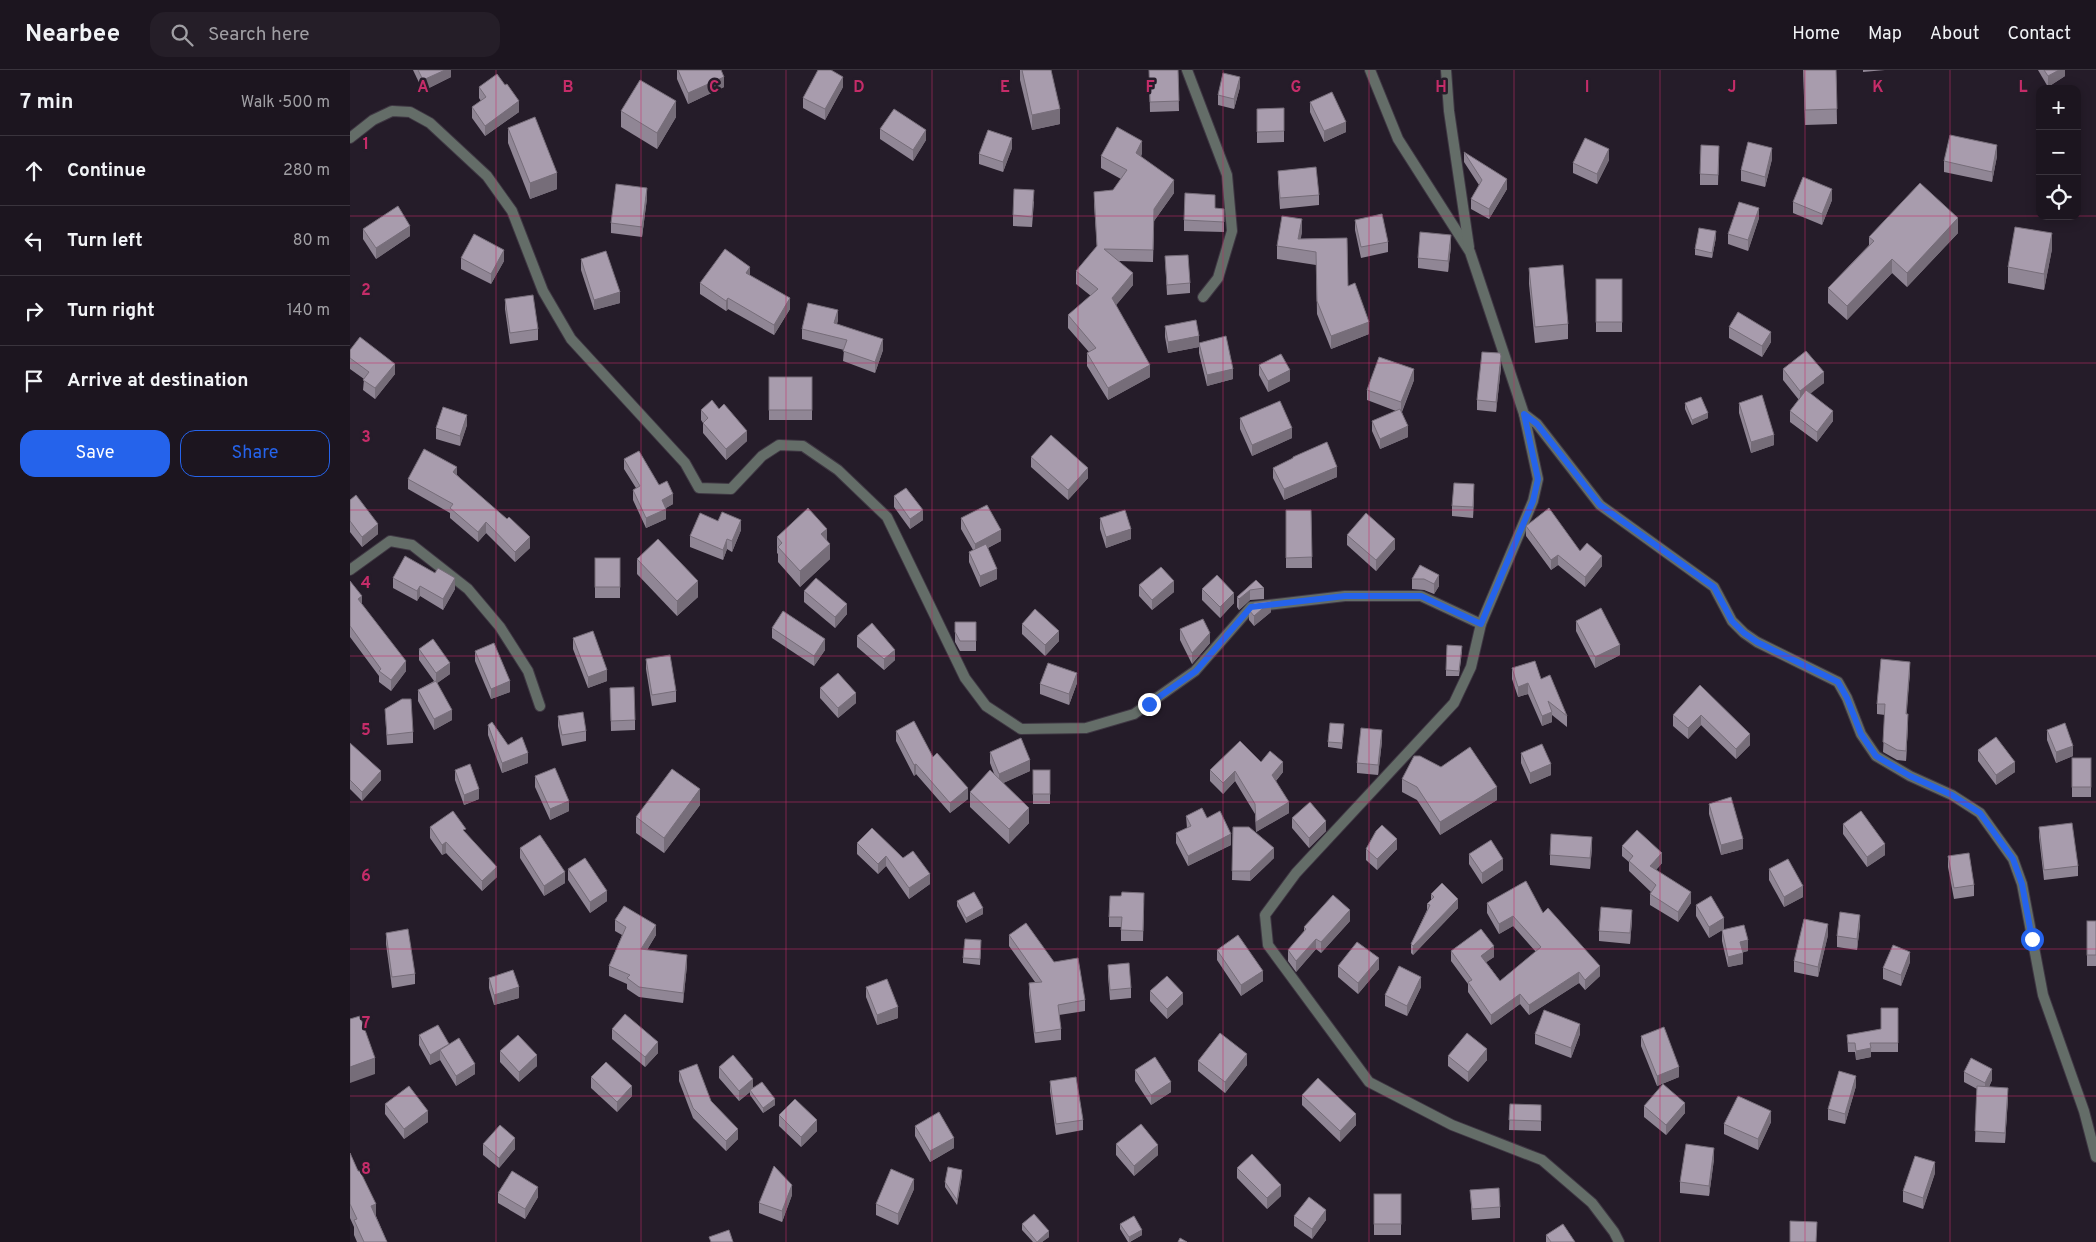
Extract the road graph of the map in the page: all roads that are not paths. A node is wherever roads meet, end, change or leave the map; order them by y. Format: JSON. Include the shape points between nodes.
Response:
{"nodes":[{"id":1,"x":1187,"y":70,"type":"edge"},
{"id":2,"x":1370,"y":70,"type":"edge"},
{"id":3,"x":1446,"y":70,"type":"edge"},
{"id":4,"x":350,"y":138,"type":"edge"},
{"id":5,"x":1470,"y":252,"type":"junction"},
{"id":6,"x":1203,"y":297,"type":"dead end"},
{"id":7,"x":1524,"y":414,"type":"junction"},
{"id":8,"x":350,"y":570,"type":"edge"},
{"id":9,"x":1481,"y":624,"type":"junction"},
{"id":10,"x":540,"y":706,"type":"dead end"},
{"id":11,"x":2096,"y":1157,"type":"edge"},
{"id":12,"x":1619,"y":1242,"type":"edge"}],
"edges":[{"from":1,"to":6,"type":"street","via":[[1227,174],[1232,231],[1218,278]]},
{"from":2,"to":5,"type":"street","via":[[1398,139]]},
{"from":3,"to":5,"type":"street"},
{"from":4,"to":9,"type":"street","via":[[392,110],[410,112],[430,123],[487,176],[512,211],[543,291],[571,339],[685,463],[699,488],[731,489],[762,456],[779,445],[803,446],[838,470],[887,517],[965,678],[986,706],[1021,729],[1086,728],[1134,714],[1196,671],[1251,607],[1345,596],[1421,596]]},
{"from":5,"to":7,"type":"street"},
{"from":7,"to":9,"type":"street","via":[[1538,479],[1533,501]]},
{"from":7,"to":11,"type":"street","via":[[1537,424],[1600,505],[1714,587],[1732,621],[1744,633],[1838,682],[1861,734],[1876,756],[1980,813],[2013,859],[2022,884],[2042,995],[2084,1111]]},
{"from":8,"to":10,"type":"street","via":[[390,541],[412,546],[468,589],[500,627],[528,671]]},
{"from":9,"to":12,"type":"street","via":[[1471,667],[1454,703],[1296,873],[1266,915],[1268,945],[1369,1082],[1452,1125],[1542,1160],[1592,1203]]}]}
